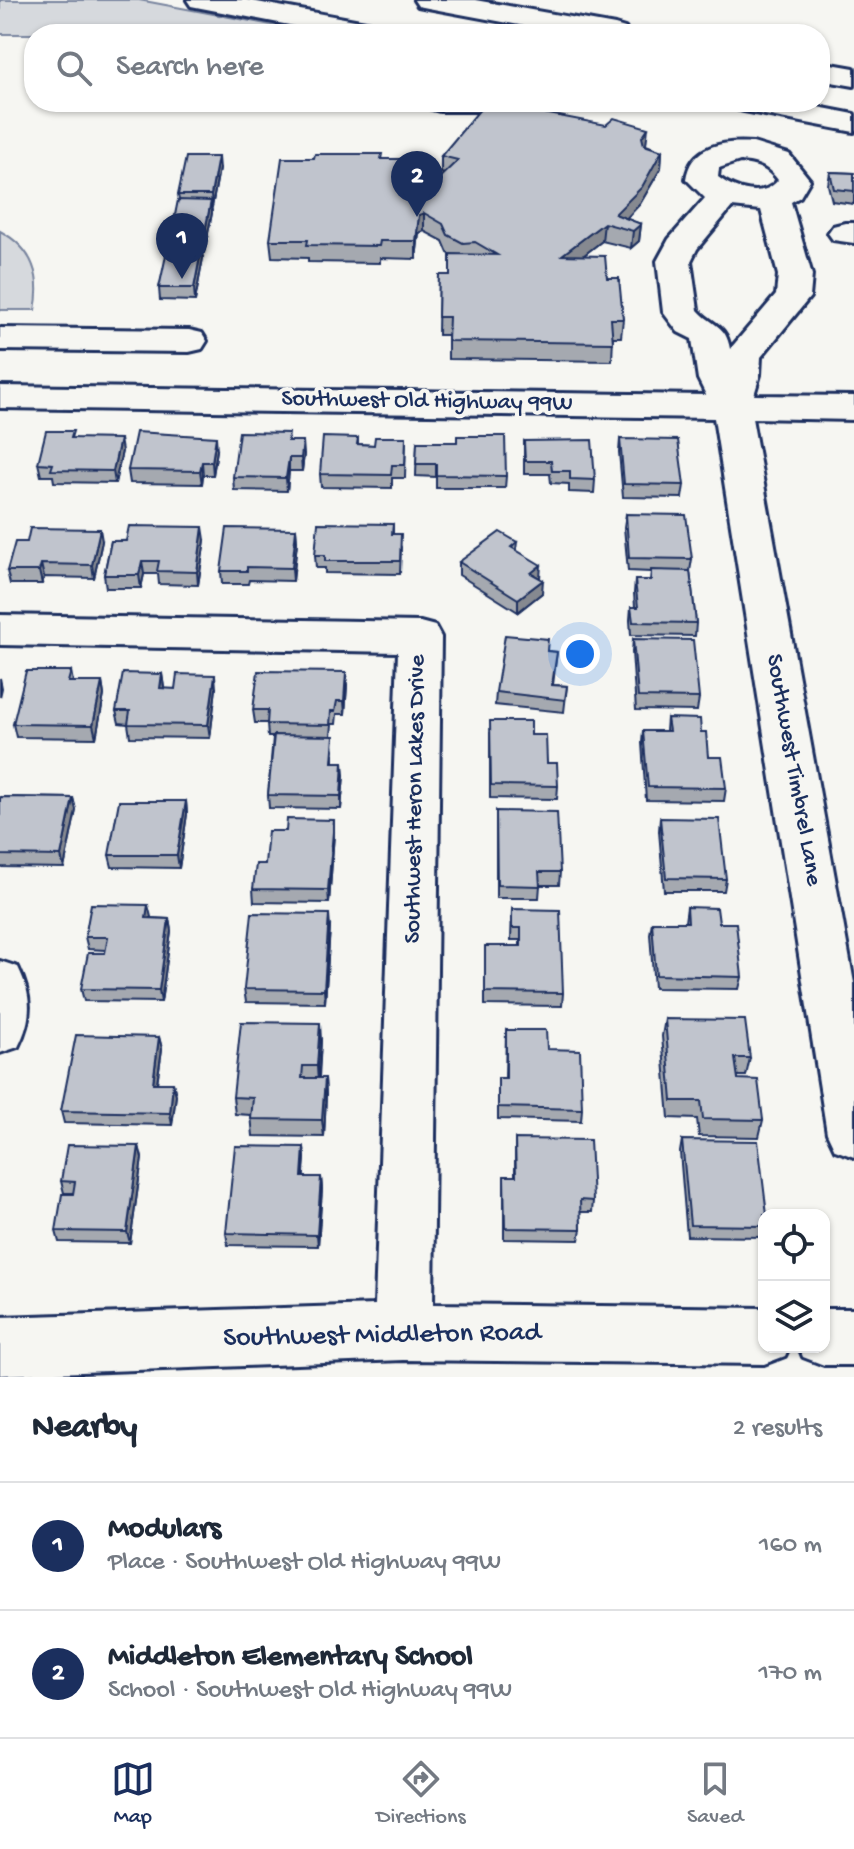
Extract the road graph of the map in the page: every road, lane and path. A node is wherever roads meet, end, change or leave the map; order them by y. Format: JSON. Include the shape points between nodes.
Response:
{"nodes":[{"id":1,"x":201,"y":0,"type":"edge"},
{"id":2,"x":428,"y":0,"type":"edge"},
{"id":3,"x":329,"y":24,"type":"edge"},
{"id":4,"x":560,"y":24,"type":"edge"},
{"id":5,"x":830,"y":73,"type":"edge"},
{"id":6,"x":854,"y":77,"type":"edge"},
{"id":7,"x":796,"y":112,"type":"edge"},
{"id":8,"x":854,"y":123,"type":"edge"},
{"id":9,"x":724,"y":196,"type":"junction"},
{"id":10,"x":774,"y":198,"type":"junction"},
{"id":11,"x":703,"y":329,"type":"junction"},
{"id":12,"x":762,"y":332,"type":"junction"},
{"id":13,"x":0,"y":339,"type":"edge"},
{"id":14,"x":189,"y":341,"type":"dead end"},
{"id":15,"x":0,"y":397,"type":"edge"},
{"id":16,"x":731,"y":407,"type":"junction"},
{"id":17,"x":854,"y":408,"type":"edge"},
{"id":18,"x":0,"y":630,"type":"edge"},
{"id":19,"x":0,"y":982,"type":"edge"},
{"id":20,"x":0,"y":1031,"type":"edge"},
{"id":21,"x":854,"y":1133,"type":"edge"},
{"id":22,"x":403,"y":1332,"type":"junction"},
{"id":23,"x":758,"y":1336,"type":"edge"},
{"id":24,"x":830,"y":1337,"type":"edge"},
{"id":25,"x":854,"y":1337,"type":"edge"},
{"id":26,"x":0,"y":1346,"type":"edge"}],
"edges":[{"from":1,"to":3,"type":"main road"},
{"from":2,"to":4,"type":"main road"},
{"from":5,"to":6,"type":"main road"},
{"from":7,"to":8,"type":"main road"},
{"from":9,"to":10,"type":"main road"},
{"from":9,"to":10,"type":"main road","via":[[702,179],[704,164],[713,157],[748,152],[788,167],[794,180],[789,190]]},
{"from":9,"to":11,"type":"main road","via":[[674,261],[681,312]]},
{"from":10,"to":12,"type":"main road","via":[[795,275],[793,297]]},
{"from":11,"to":12,"type":"main road"},
{"from":11,"to":16,"type":"main road","via":[[710,339],[716,379]]},
{"from":12,"to":16,"type":"main road","via":[[743,356]]},
{"from":13,"to":14,"type":"main road"},
{"from":15,"to":16,"type":"main road","name":"Southwest Old Highway 99W"},
{"from":16,"to":17,"type":"main road","name":"Southwest Old Highway 99W"},
{"from":16,"to":21,"type":"main road","name":"Southwest Timbrel Lane"},
{"from":18,"to":22,"type":"main road","name":"Southwest Heron Lakes Drive","via":[[420,637]]},
{"from":19,"to":20,"type":"main road"},
{"from":22,"to":23,"type":"main road","name":"Southwest Middleton Road"},
{"from":22,"to":26,"type":"main road","name":"Southwest Middleton Road"},
{"from":24,"to":25,"type":"main road"}]}
